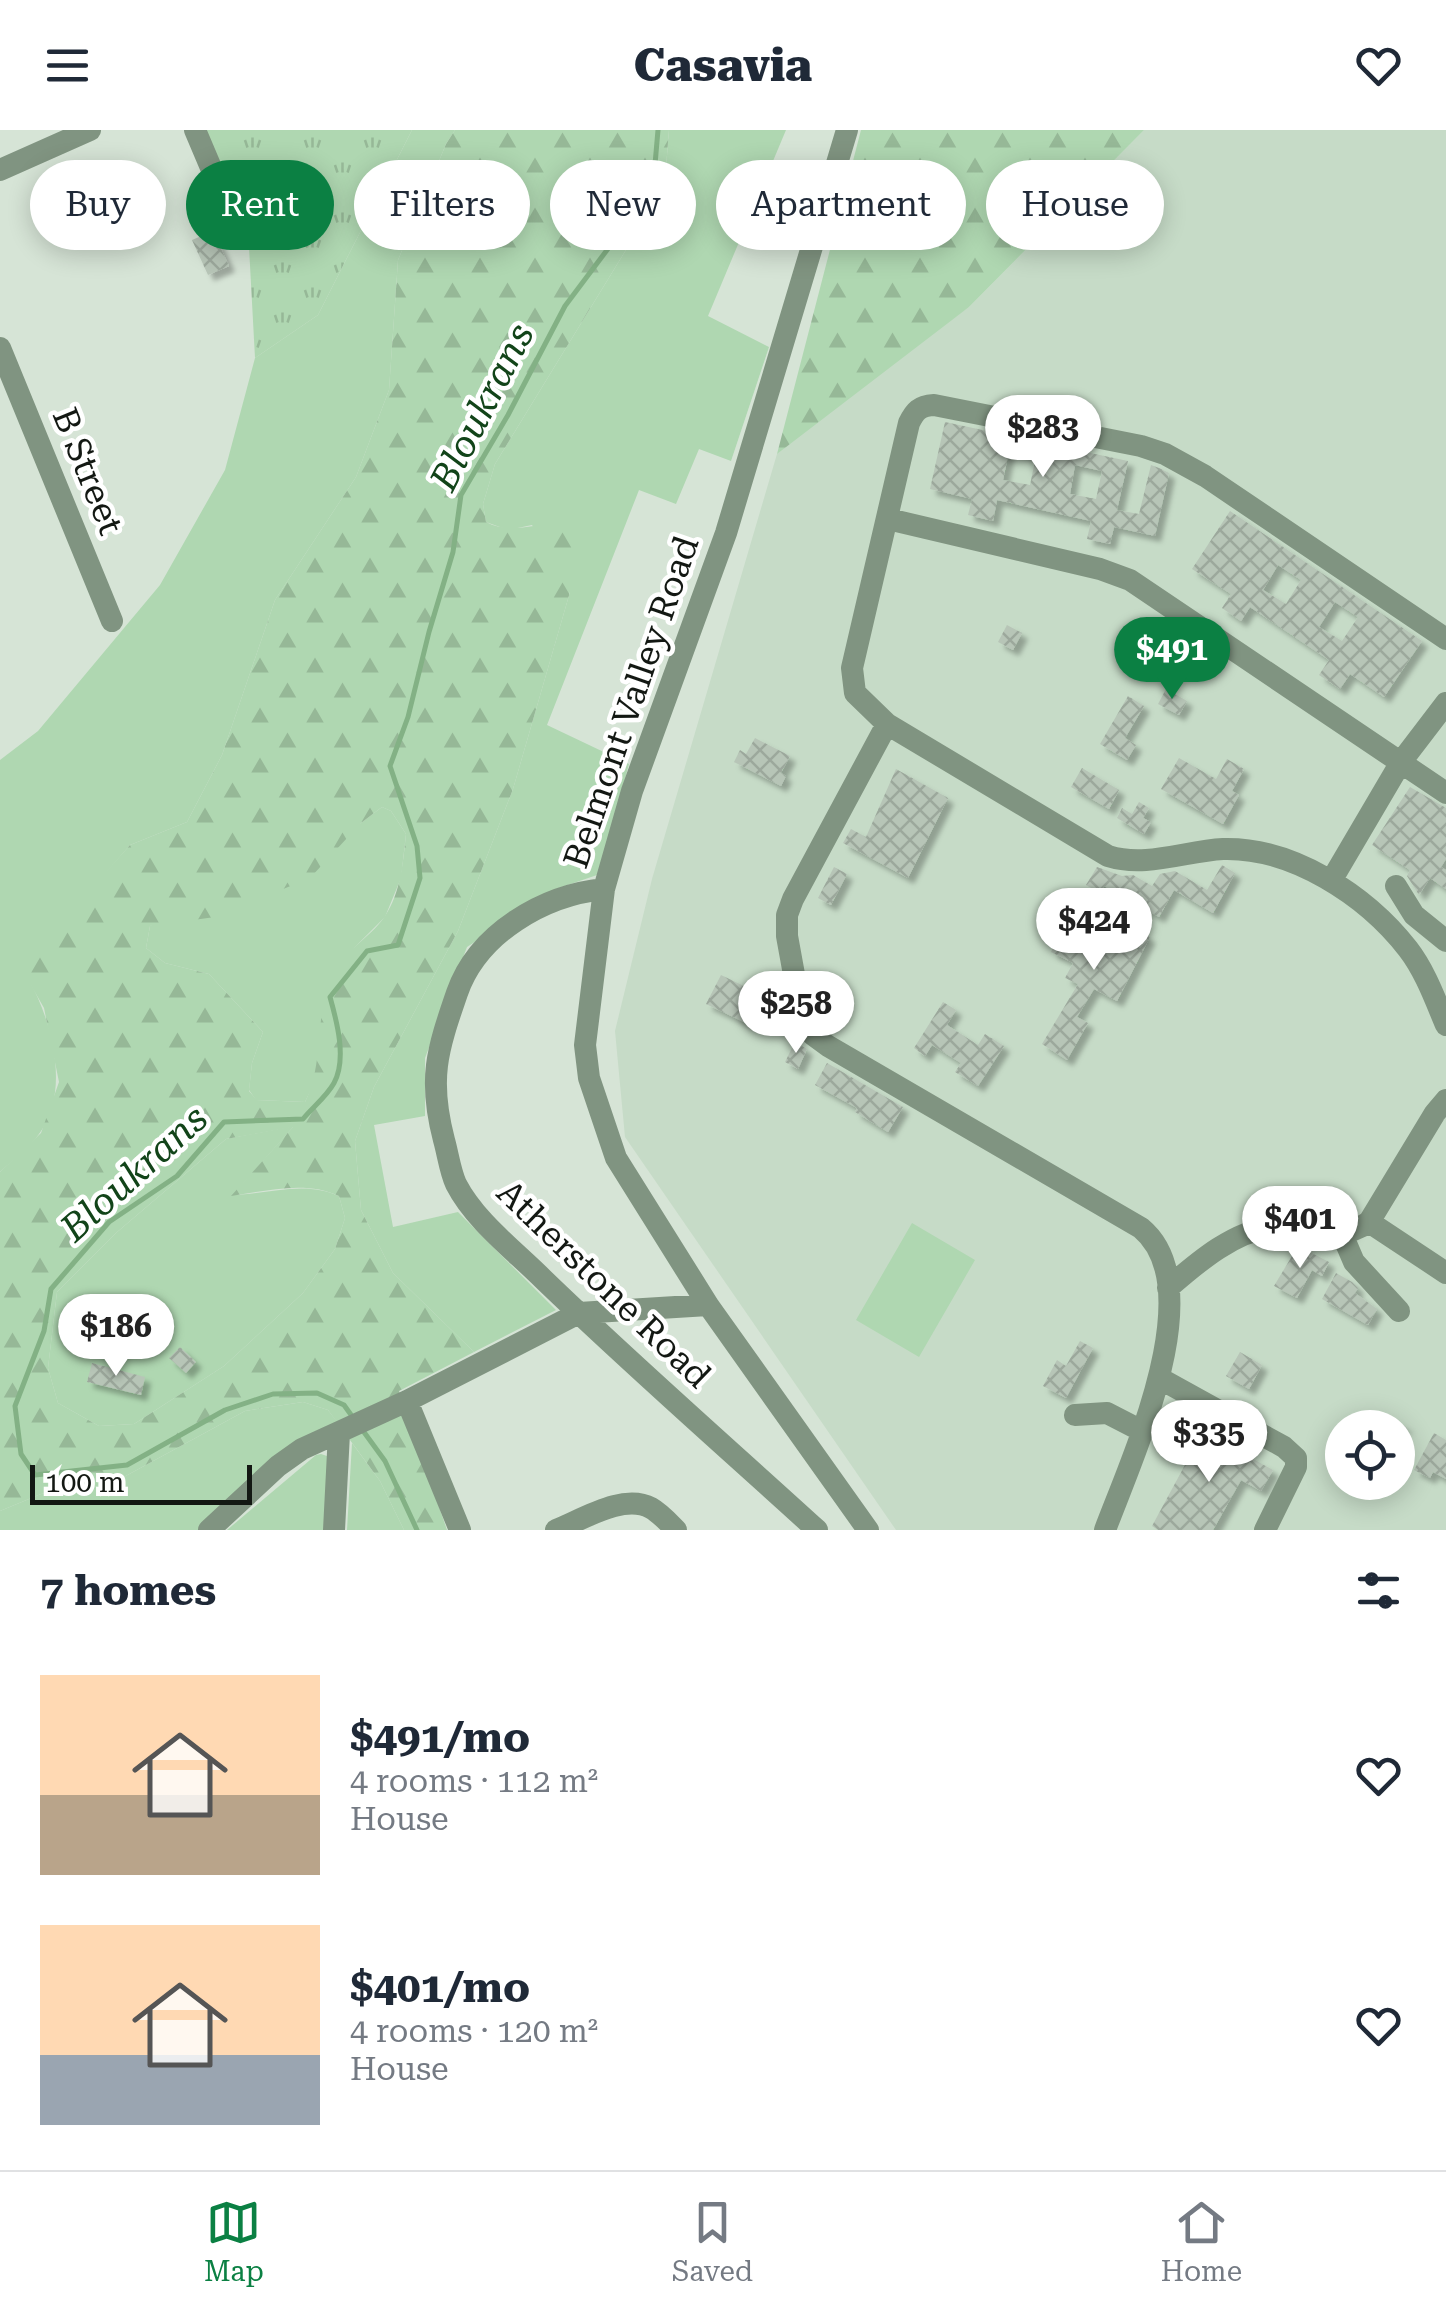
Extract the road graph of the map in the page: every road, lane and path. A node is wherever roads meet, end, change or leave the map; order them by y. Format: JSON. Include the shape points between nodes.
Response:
{"nodes":[{"id":1,"x":90,"y":130,"type":"edge"},
{"id":2,"x":196,"y":130,"type":"edge"},
{"id":3,"x":847,"y":130,"type":"edge"},
{"id":4,"x":208,"y":160,"type":"edge"},
{"id":5,"x":0,"y":170,"type":"edge"},
{"id":6,"x":0,"y":348,"type":"edge"},
{"id":7,"x":888,"y":519,"type":"junction"},
{"id":8,"x":112,"y":620,"type":"dead end"},
{"id":9,"x":1446,"y":639,"type":"edge"},
{"id":10,"x":1446,"y":703,"type":"edge"},
{"id":11,"x":886,"y":724,"type":"junction"},
{"id":12,"x":1401,"y":762,"type":"junction"},
{"id":13,"x":1446,"y":793,"type":"edge"},
{"id":14,"x":1331,"y":881,"type":"junction"},
{"id":15,"x":1396,"y":886,"type":"dead end"},
{"id":16,"x":604,"y":888,"type":"junction"},
{"id":17,"x":1446,"y":941,"type":"edge"},
{"id":18,"x":1446,"y":1024,"type":"edge"},
{"id":19,"x":1446,"y":1100,"type":"edge"},
{"id":20,"x":1368,"y":1222,"type":"junction"},
{"id":21,"x":1342,"y":1234,"type":"junction"},
{"id":22,"x":1446,"y":1274,"type":"edge"},
{"id":23,"x":1168,"y":1288,"type":"junction"},
{"id":24,"x":708,"y":1305,"type":"junction"},
{"id":25,"x":1399,"y":1311,"type":"dead end"},
{"id":26,"x":578,"y":1313,"type":"junction"},
{"id":27,"x":1160,"y":1378,"type":"junction"},
{"id":28,"x":407,"y":1401,"type":"junction"},
{"id":29,"x":1075,"y":1415,"type":"dead end"},
{"id":30,"x":350,"y":1428,"type":"junction"},
{"id":31,"x":1142,"y":1431,"type":"junction"},
{"id":32,"x":209,"y":1530,"type":"edge"},
{"id":33,"x":334,"y":1530,"type":"edge"},
{"id":34,"x":460,"y":1530,"type":"edge"},
{"id":35,"x":556,"y":1530,"type":"edge"},
{"id":36,"x":676,"y":1530,"type":"edge"},
{"id":37,"x":818,"y":1530,"type":"edge"},
{"id":38,"x":868,"y":1530,"type":"edge"},
{"id":39,"x":1105,"y":1530,"type":"edge"},
{"id":40,"x":1265,"y":1530,"type":"edge"}],
"edges":[{"from":1,"to":5,"type":"street"},
{"from":2,"to":4,"type":"street"},
{"from":3,"to":16,"type":"street","name":"Belmont Valley Road","via":[[726,533],[632,791]]},
{"from":6,"to":8,"type":"street","name":"B Street"},
{"from":7,"to":9,"type":"street","via":[[908,424],[923,406],[1142,446],[1204,476]]},
{"from":7,"to":11,"type":"street","via":[[852,682],[861,703]]},
{"from":7,"to":12,"type":"street","via":[[1130,580]]},
{"from":10,"to":12,"type":"street"},
{"from":11,"to":14,"type":"street","via":[[1108,856],[1137,861],[1246,849]]},
{"from":11,"to":23,"type":"street","via":[[792,899],[786,936],[804,1019],[813,1035],[844,1056],[1141,1228],[1164,1256]]},
{"from":12,"to":13,"type":"street"},
{"from":12,"to":14,"type":"street"},
{"from":14,"to":18,"type":"street","via":[[1409,950]]},
{"from":15,"to":17,"type":"street","via":[[1414,915]]},
{"from":16,"to":24,"type":"street","name":"Belmont Valley Road","via":[[588,1001],[590,1078],[616,1158]]},
{"from":16,"to":26,"type":"street","name":"Atherstone Road","via":[[559,897],[530,912],[478,954],[458,989],[434,1071],[441,1130],[467,1202]]},
{"from":19,"to":20,"type":"street"},
{"from":20,"to":21,"type":"street"},
{"from":20,"to":22,"type":"street"},
{"from":21,"to":23,"type":"street","via":[[1293,1226],[1259,1230],[1216,1250]]},
{"from":21,"to":25,"type":"street","via":[[1354,1262]]},
{"from":23,"to":27,"type":"street"},
{"from":24,"to":26,"type":"street"},
{"from":24,"to":38,"type":"street","name":"Belmont Valley Road"},
{"from":26,"to":28,"type":"street"},
{"from":26,"to":37,"type":"street","name":"Atherstone Road"},
{"from":27,"to":31,"type":"street"},
{"from":27,"to":40,"type":"street","via":[[1296,1458]]},
{"from":28,"to":30,"type":"street"},
{"from":28,"to":34,"type":"street"},
{"from":29,"to":31,"type":"street","via":[[1106,1413]]},
{"from":30,"to":32,"type":"street","via":[[278,1466]]},
{"from":30,"to":33,"type":"street"},
{"from":31,"to":39,"type":"street"},
{"from":35,"to":36,"type":"street","via":[[638,1504],[653,1508]]}]}
